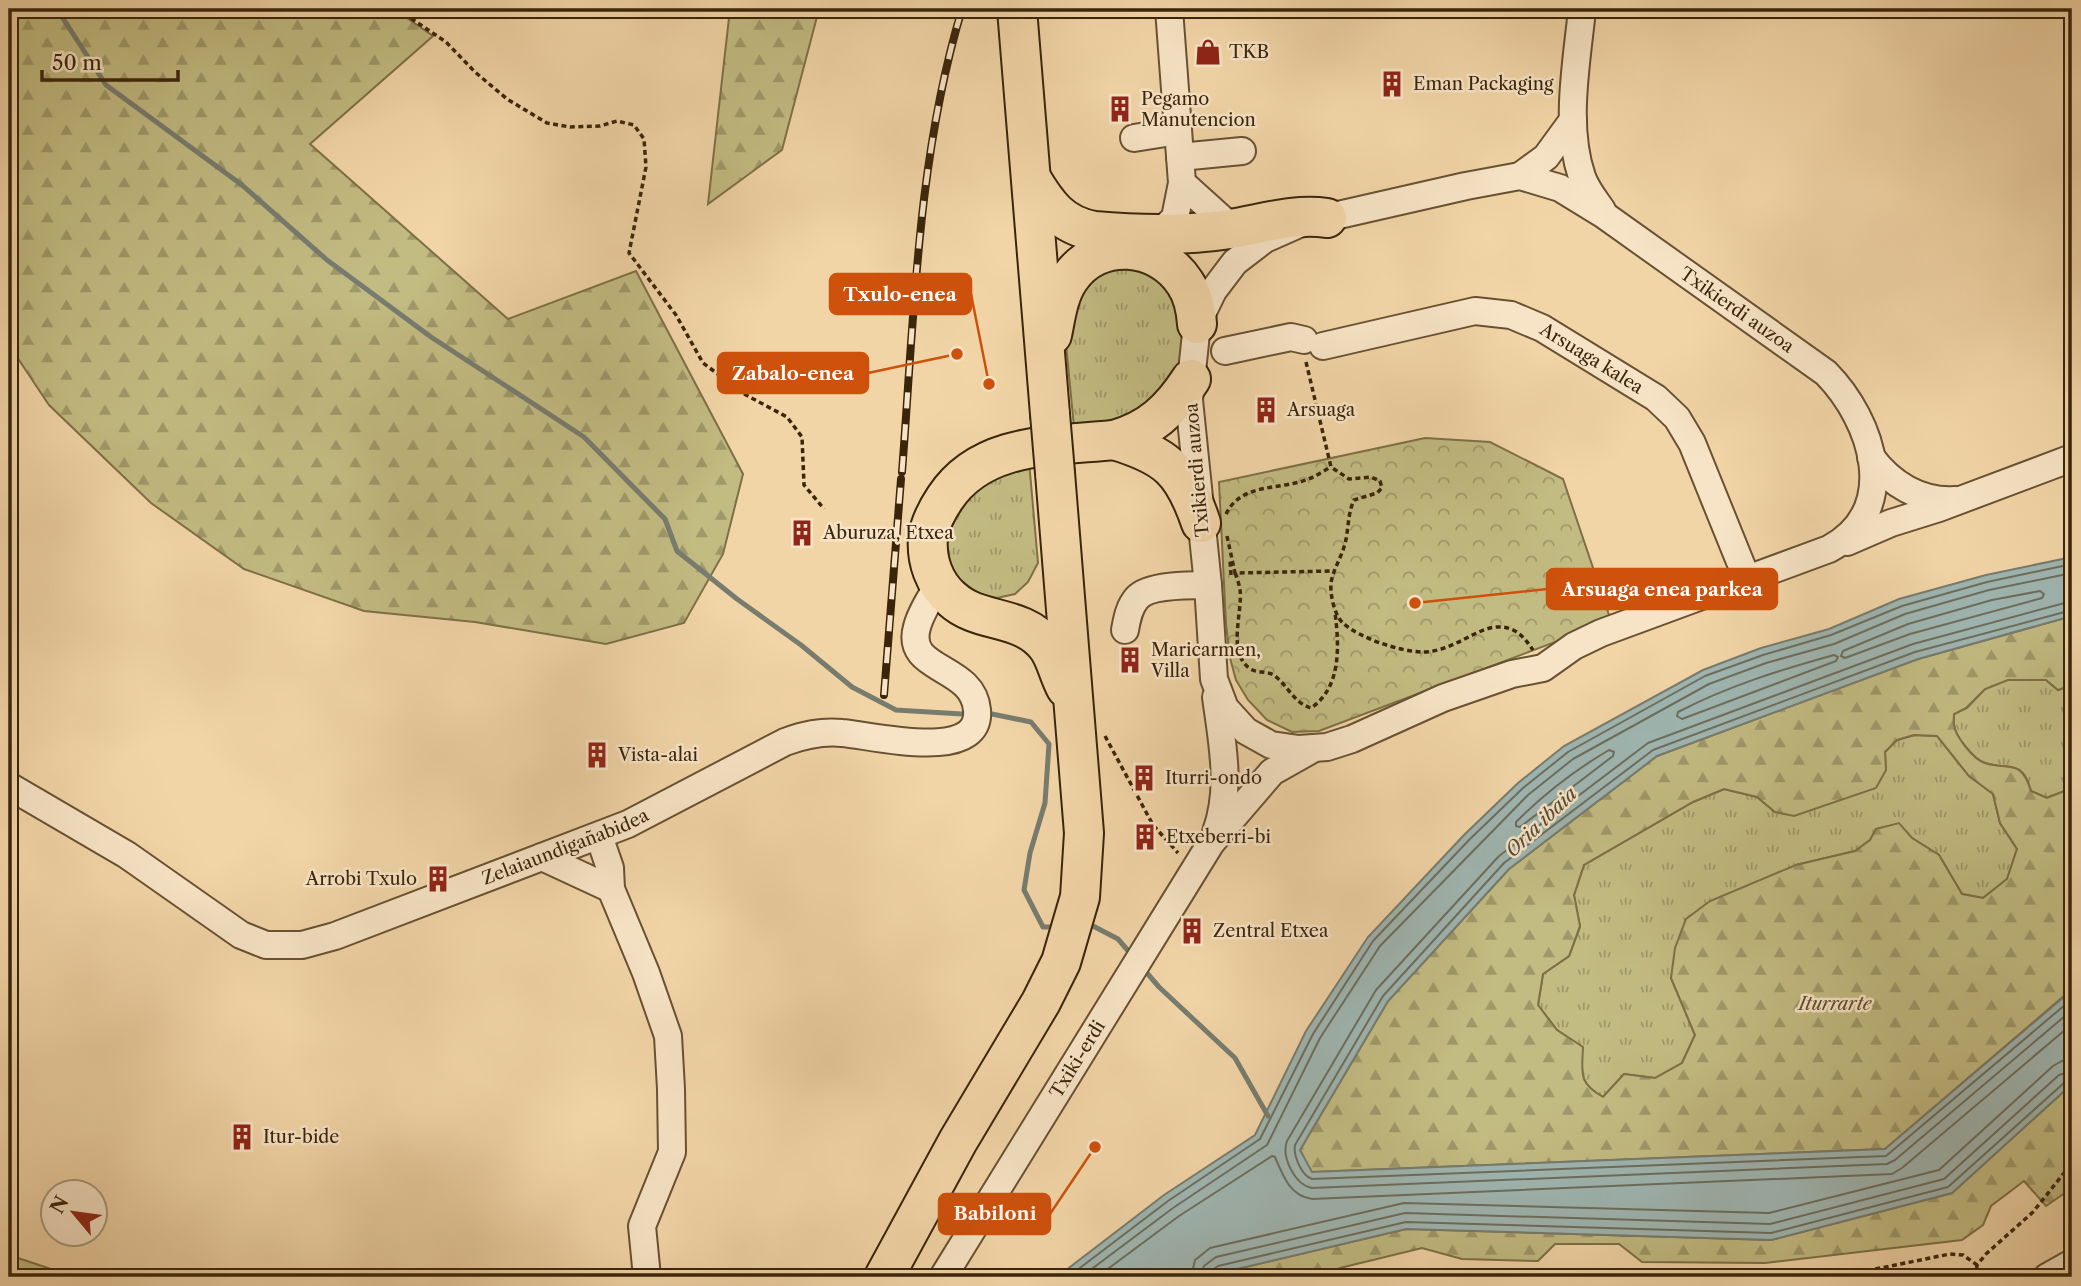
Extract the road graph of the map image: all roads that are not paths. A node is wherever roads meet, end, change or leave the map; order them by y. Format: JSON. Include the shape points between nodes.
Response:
{"nodes":[{"id":1,"x":1017,"y":9,"type":"edge"},
{"id":2,"x":1169,"y":9,"type":"edge"},
{"id":3,"x":1582,"y":9,"type":"edge"},
{"id":4,"x":1573,"y":120,"type":"junction"},
{"id":5,"x":1135,"y":138,"type":"dead end"},
{"id":6,"x":1242,"y":151,"type":"dead end"},
{"id":7,"x":1180,"y":157,"type":"junction"},
{"id":8,"x":1520,"y":176,"type":"junction"},
{"id":9,"x":1031,"y":178,"type":"junction"},
{"id":10,"x":1604,"y":215,"type":"junction"},
{"id":11,"x":1327,"y":218,"type":"junction"},
{"id":12,"x":1233,"y":229,"type":"junction"},
{"id":13,"x":1158,"y":234,"type":"junction"},
{"id":14,"x":1198,"y":324,"type":"junction"},
{"id":15,"x":1226,"y":351,"type":"dead end"},
{"id":16,"x":1046,"y":361,"type":"junction"},
{"id":17,"x":1191,"y":379,"type":"junction"},
{"id":18,"x":1114,"y":440,"type":"junction"},
{"id":19,"x":1871,"y":457,"type":"junction"},
{"id":20,"x":2072,"y":458,"type":"edge"},
{"id":21,"x":1960,"y":500,"type":"junction"},
{"id":22,"x":1218,"y":521,"type":"junction"},
{"id":23,"x":1059,"y":529,"type":"junction"},
{"id":24,"x":1829,"y":549,"type":"junction"},
{"id":25,"x":1747,"y":579,"type":"junction"},
{"id":26,"x":939,"y":584,"type":"junction"},
{"id":27,"x":1208,"y":585,"type":"junction"},
{"id":28,"x":997,"y":617,"type":"junction"},
{"id":29,"x":1125,"y":630,"type":"dead end"},
{"id":30,"x":1214,"y":679,"type":"junction"},
{"id":31,"x":1073,"y":702,"type":"junction"},
{"id":32,"x":1313,"y":749,"type":"junction"},
{"id":33,"x":9,"y":786,"type":"edge"},
{"id":34,"x":598,"y":836,"type":"junction"},
{"id":35,"x":1211,"y":843,"type":"junction"},
{"id":36,"x":542,"y":857,"type":"junction"},
{"id":37,"x":611,"y":889,"type":"junction"},
{"id":38,"x":2072,"y":1263,"type":"edge"},
{"id":39,"x":647,"y":1277,"type":"edge"},
{"id":40,"x":884,"y":1277,"type":"edge"},
{"id":41,"x":943,"y":1277,"type":"edge"},
{"id":42,"x":2047,"y":1277,"type":"edge"}],
"edges":[{"from":1,"to":9,"type":"highway"},
{"from":2,"to":7,"type":"street"},
{"from":3,"to":4,"type":"street"},
{"from":4,"to":8,"type":"street","via":[[1546,158]]},
{"from":4,"to":10,"type":"street","via":[[1583,181]]},
{"from":5,"to":7,"type":"street"},
{"from":6,"to":7,"type":"street"},
{"from":7,"to":12,"type":"street"},
{"from":7,"to":13,"type":"street","via":[[1175,218]]},
{"from":8,"to":10,"type":"street","name":"Txikierdi auzoa","via":[[1560,188]]},
{"from":8,"to":11,"type":"street","name":"Txikierdi auzoa"},
{"from":9,"to":13,"type":"highway","via":[[1048,205],[1072,225],[1094,231]]},
{"from":9,"to":16,"type":"highway"},
{"from":10,"to":19,"type":"street","name":"Txikierdi auzoa","via":[[1825,373],[1855,413]]},
{"from":11,"to":12,"type":"highway","via":[[1308,215]]},
{"from":11,"to":14,"type":"street","name":"Txikierdi auzoa","via":[[1282,231],[1235,262],[1204,307]]},
{"from":12,"to":13,"type":"highway"},
{"from":14,"to":16,"type":"highway","via":[[1191,293],[1168,264],[1148,253],[1113,250],[1090,260],[1070,277],[1059,301]]},
{"from":14,"to":17,"type":"street","name":"Txikierdi auzoa"},
{"from":15,"to":25,"type":"street","name":"Arsuaga kalea","via":[[1291,337],[1311,347],[1475,311],[1511,315],[1542,328],[1656,398],[1677,418],[1692,443]]},
{"from":16,"to":23,"type":"highway","bridge":true},
{"from":17,"to":18,"type":"highway","via":[[1159,419]]},
{"from":17,"to":22,"type":"street","name":"Txikierdi auzoa","via":[[1189,400]]},
{"from":18,"to":22,"type":"highway","via":[[1151,452],[1172,468]]},
{"from":18,"to":26,"type":"highway","via":[[1018,450],[971,471],[947,496],[932,522],[929,561]]},
{"from":19,"to":21,"type":"street","name":"Txikierdi auzoa","via":[[1903,489],[1925,497]]},
{"from":19,"to":24,"type":"street","name":"Txikierdi auzoa","via":[[1874,485],[1867,512],[1852,534]]},
{"from":20,"to":21,"type":"street"},
{"from":21,"to":24,"type":"street","name":"Txikierdi auzoa"},
{"from":22,"to":27,"type":"street","name":"Txikierdi auzoa"},
{"from":23,"to":28,"type":"highway","via":[[1042,588],[1018,610]]},
{"from":23,"to":31,"type":"highway"},
{"from":24,"to":25,"type":"street","name":"Txikierdi auzoa"},
{"from":25,"to":32,"type":"street","name":"Txikierdi auzoa","via":[[1601,633],[1543,668],[1443,698],[1352,739]]},
{"from":26,"to":28,"type":"highway","via":[[962,607]]},
{"from":26,"to":34,"type":"street","name":"Zelaiaundigañabidea","via":[[916,628],[916,646],[925,659],[961,680],[971,692],[976,723],[965,736],[943,743],[813,733],[785,742]]},
{"from":27,"to":29,"type":"street","via":[[1157,589],[1138,596]]},
{"from":27,"to":30,"type":"street","name":"Txikierdi auzoa"},
{"from":28,"to":31,"type":"highway","via":[[1019,624],[1046,645]]},
{"from":30,"to":32,"type":"street","name":"Txikierdi auzoa","via":[[1224,708],[1246,731],[1271,745]]},
{"from":30,"to":35,"type":"street","via":[[1225,799]]},
{"from":31,"to":40,"type":"highway","via":[[1084,852],[1080,897],[1069,940],[1041,1002]]},
{"from":32,"to":35,"type":"street","via":[[1272,772]]},
{"from":33,"to":36,"type":"street","name":"Zelaiaundigañabidea","via":[[127,855],[241,935],[266,944],[302,945],[335,936]]},
{"from":34,"to":36,"type":"street","name":"Zelaiaundigañabidea"},
{"from":34,"to":37,"type":"street","via":[[610,869]]},
{"from":35,"to":41,"type":"street","name":"Txiki-erdi"},
{"from":36,"to":37,"type":"street"},
{"from":37,"to":39,"type":"street","via":[[668,1036],[672,1152],[642,1226]]},
{"from":38,"to":42,"type":"street"}]}
